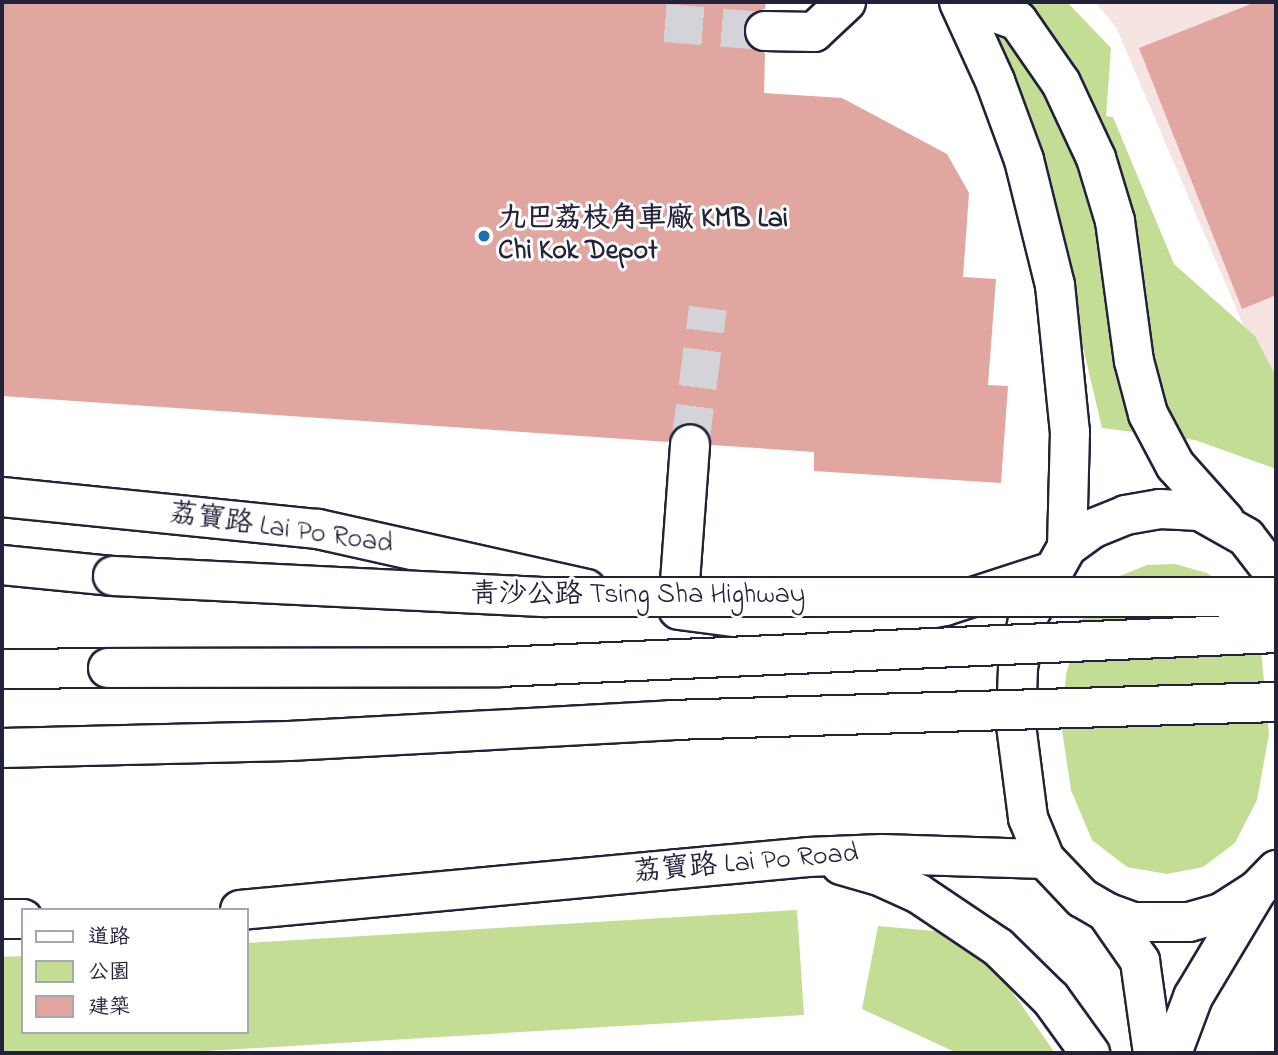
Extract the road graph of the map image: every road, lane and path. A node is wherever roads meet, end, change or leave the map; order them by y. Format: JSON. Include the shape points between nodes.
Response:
{"nodes":[{"id":1,"x":846,"y":2,"type":"edge"},
{"id":2,"x":959,"y":2,"type":"edge"},
{"id":3,"x":965,"y":2,"type":"edge"},
{"id":4,"x":765,"y":31,"type":"tunnel mouth"},
{"id":5,"x":690,"y":444,"type":"tunnel mouth"},
{"id":6,"x":2,"y":496,"type":"edge"},
{"id":7,"x":1249,"y":537,"type":"edge"},
{"id":8,"x":1058,"y":559,"type":"junction"},
{"id":9,"x":2,"y":565,"type":"edge"},
{"id":10,"x":1276,"y":576,"type":"edge"},
{"id":11,"x":1276,"y":597,"type":"edge"},
{"id":12,"x":678,"y":609,"type":"junction"},
{"id":13,"x":1276,"y":633,"type":"edge"},
{"id":14,"x":2,"y":669,"type":"edge"},
{"id":15,"x":1276,"y":702,"type":"edge"},
{"id":16,"x":2,"y":748,"type":"edge"},
{"id":17,"x":808,"y":857,"type":"junction"},
{"id":18,"x":1045,"y":859,"type":"junction"},
{"id":19,"x":1266,"y":880,"type":"edge"},
{"id":20,"x":248,"y":909,"type":"edge"},
{"id":21,"x":1106,"y":912,"type":"junction"},
{"id":22,"x":2,"y":919,"type":"edge"},
{"id":23,"x":21,"y":919,"type":"edge"},
{"id":24,"x":1090,"y":1053,"type":"edge"},
{"id":25,"x":1153,"y":1053,"type":"edge"},
{"id":26,"x":1172,"y":1053,"type":"edge"}],
"edges":[{"from":1,"to":4,"type":"main road","via":[[814,32]]},
{"from":2,"to":8,"type":"main road","via":[[1024,160],[1055,285],[1070,432]]},
{"from":3,"to":7,"type":"main road","via":[[1018,21],[1061,83],[1096,158],[1115,221],[1134,361],[1148,414],[1175,465]]},
{"from":5,"to":12,"type":"main road"},
{"from":6,"to":12,"type":"main road","name":"荔寶路 Lai Po Road","via":[[318,529]]},
{"from":7,"to":8,"type":"main road","name":"荔寶路 Lai Po Road","via":[[1200,511],[1160,509],[1115,519]]},
{"from":7,"to":10,"type":"main road"},
{"from":8,"to":12,"type":"main road","name":"荔寶路 Lai Po Road","via":[[945,606],[864,621],[779,623]]},
{"from":8,"to":18,"type":"main road","via":[[1029,615],[1018,667],[1016,725],[1025,804]]},
{"from":9,"to":11,"type":"main road","name":"青沙公路 Tsing Sha Highway","bridge":true,"via":[[330,590],[543,597]]},
{"from":13,"to":14,"type":"main road","bridge":true,"via":[[498,667]]},
{"from":15,"to":16,"type":"main road","bridge":true},
{"from":17,"to":18,"type":"main road","name":"荔寶路 Lai Po Road","via":[[882,854]]},
{"from":17,"to":20,"type":"main road","name":"荔寶路 Lai Po Road"},
{"from":17,"to":24,"type":"main road","via":[[877,875],[956,917],[998,947],[1051,999]]},
{"from":18,"to":21,"type":"main road","via":[[1082,898]]},
{"from":19,"to":21,"type":"main road","via":[[1220,913],[1189,922],[1134,922]]},
{"from":19,"to":26,"type":"main road","via":[[1193,996]]},
{"from":21,"to":25,"type":"main road","via":[[1140,961]]},
{"from":22,"to":23,"type":"main road"}]}
